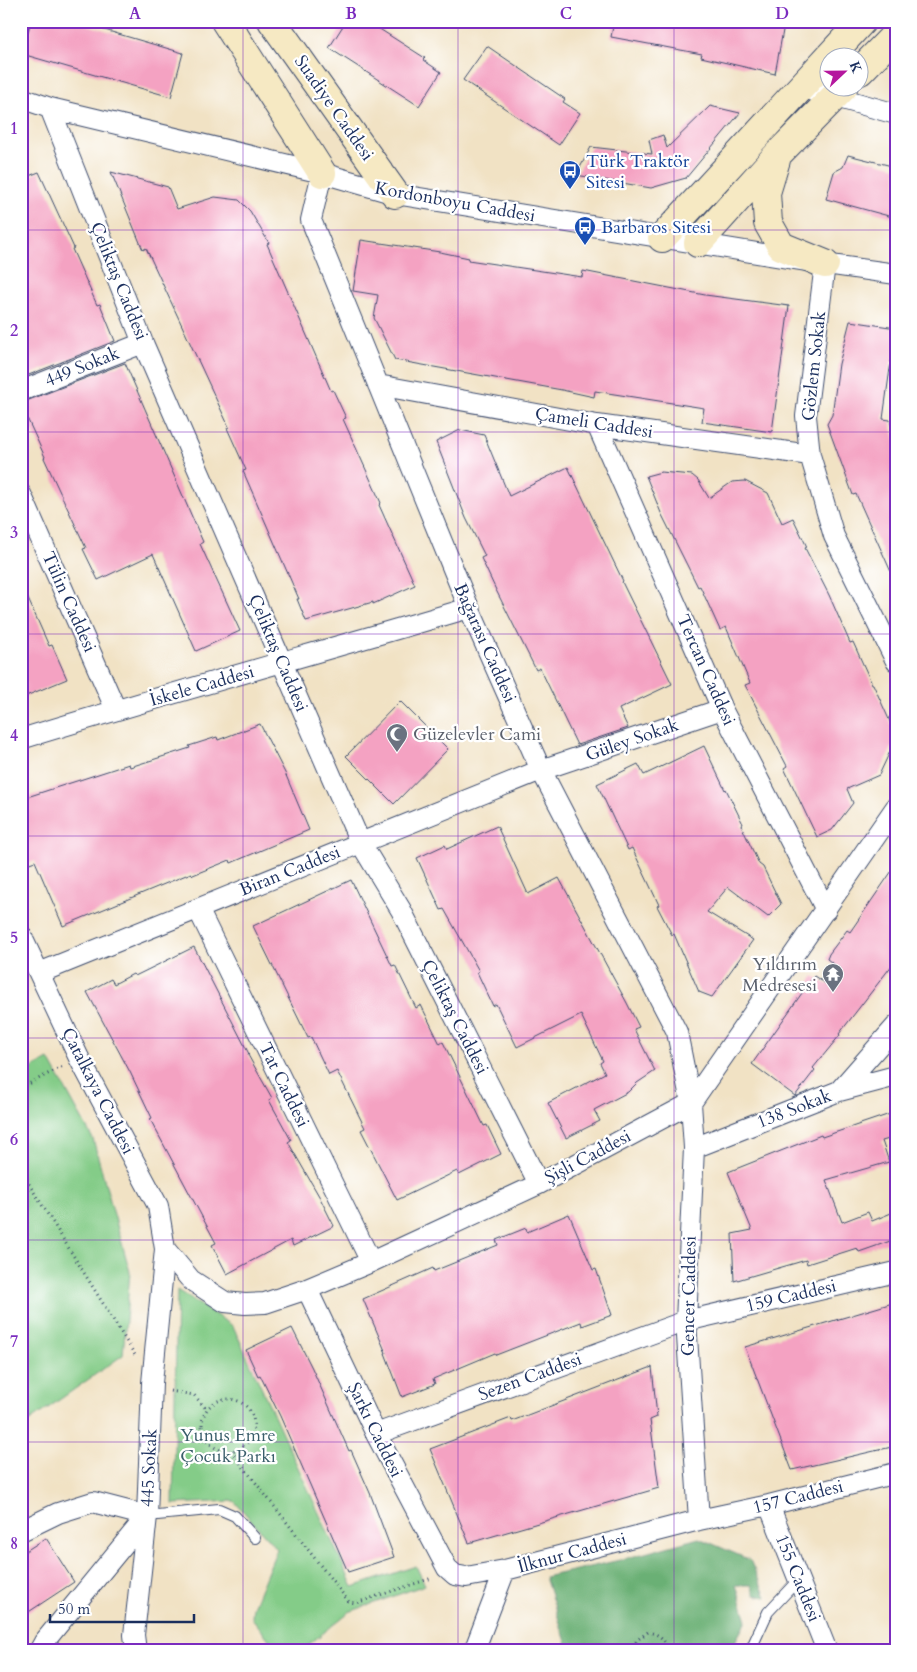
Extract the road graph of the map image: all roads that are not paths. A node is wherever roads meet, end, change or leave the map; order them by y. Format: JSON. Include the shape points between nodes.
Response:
{"nodes":[{"id":1,"x":225,"y":21,"type":"edge"},
{"id":2,"x":272,"y":21,"type":"edge"},
{"id":3,"x":862,"y":21,"type":"edge"},
{"id":4,"x":896,"y":34,"type":"edge"},
{"id":5,"x":870,"y":61,"type":"edge"},
{"id":6,"x":800,"y":87,"type":"junction"},
{"id":7,"x":820,"y":90,"type":"edge"},
{"id":8,"x":21,"y":98,"type":"edge"},
{"id":9,"x":832,"y":98,"type":"edge"},
{"id":10,"x":854,"y":98,"type":"edge"},
{"id":11,"x":50,"y":108,"type":"junction"},
{"id":12,"x":896,"y":114,"type":"edge"},
{"id":13,"x":778,"y":154,"type":"junction"},
{"id":14,"x":322,"y":173,"type":"junction"},
{"id":15,"x":395,"y":194,"type":"junction"},
{"id":16,"x":662,"y":238,"type":"junction"},
{"id":17,"x":698,"y":243,"type":"junction"},
{"id":18,"x":825,"y":264,"type":"junction"},
{"id":19,"x":896,"y":274,"type":"edge"},
{"id":20,"x":143,"y":342,"type":"junction"},
{"id":21,"x":378,"y":384,"type":"junction"},
{"id":22,"x":21,"y":391,"type":"edge"},
{"id":23,"x":597,"y":425,"type":"junction"},
{"id":24,"x":810,"y":456,"type":"junction"},
{"id":25,"x":21,"y":494,"type":"edge"},
{"id":26,"x":468,"y":608,"type":"junction"},
{"id":27,"x":896,"y":661,"type":"edge"},
{"id":28,"x":283,"y":663,"type":"junction"},
{"id":29,"x":722,"y":709,"type":"junction"},
{"id":30,"x":116,"y":710,"type":"junction"},
{"id":31,"x":21,"y":739,"type":"edge"},
{"id":32,"x":541,"y":770,"type":"junction"},
{"id":33,"x":896,"y":807,"type":"edge"},
{"id":34,"x":360,"y":842,"type":"junction"},
{"id":35,"x":198,"y":909,"type":"junction"},
{"id":36,"x":826,"y":910,"type":"junction"},
{"id":37,"x":21,"y":935,"type":"edge"},
{"id":38,"x":39,"y":973,"type":"junction"},
{"id":39,"x":896,"y":1026,"type":"edge"},
{"id":40,"x":896,"y":1076,"type":"edge"},
{"id":41,"x":839,"y":1091,"type":"junction"},
{"id":42,"x":691,"y":1102,"type":"junction"},
{"id":43,"x":694,"y":1148,"type":"junction"},
{"id":44,"x":539,"y":1184,"type":"junction"},
{"id":45,"x":164,"y":1249,"type":"junction"},
{"id":46,"x":370,"y":1262,"type":"junction"},
{"id":47,"x":896,"y":1272,"type":"edge"},
{"id":48,"x":307,"y":1289,"type":"junction"},
{"id":49,"x":686,"y":1321,"type":"junction"},
{"id":50,"x":376,"y":1434,"type":"junction"},
{"id":51,"x":896,"y":1473,"type":"edge"},
{"id":52,"x":769,"y":1505,"type":"junction"},
{"id":53,"x":147,"y":1516,"type":"junction"},
{"id":54,"x":699,"y":1520,"type":"junction"},
{"id":55,"x":21,"y":1531,"type":"edge"},
{"id":56,"x":255,"y":1538,"type":"dead end"},
{"id":57,"x":449,"y":1570,"type":"joint"},
{"id":58,"x":505,"y":1570,"type":"junction"},
{"id":59,"x":799,"y":1579,"type":"junction"},
{"id":60,"x":39,"y":1651,"type":"edge"},
{"id":61,"x":136,"y":1651,"type":"edge"},
{"id":62,"x":474,"y":1651,"type":"edge"},
{"id":63,"x":750,"y":1651,"type":"edge"},
{"id":64,"x":827,"y":1651,"type":"edge"}],
"edges":[{"from":1,"to":14,"type":"main road"},
{"from":2,"to":15,"type":"main road","name":"Suadiye Caddesi"},
{"from":3,"to":6,"type":"main road"},
{"from":4,"to":5,"type":"main road"},
{"from":6,"to":7,"type":"street"},
{"from":6,"to":16,"type":"main road"},
{"from":8,"to":11,"type":"street","name":"Kordonboyu Caddesi"},
{"from":9,"to":13,"type":"main road"},
{"from":10,"to":12,"type":"street"},
{"from":11,"to":14,"type":"street","name":"Kordonboyu Caddesi"},
{"from":11,"to":20,"type":"street","name":"Çeliktaş Caddesi"},
{"from":13,"to":17,"type":"main road"},
{"from":13,"to":18,"type":"main road","via":[[766,193],[768,224],[781,246]]},
{"from":14,"to":15,"type":"street","name":"Kordonboyu Caddesi"},
{"from":14,"to":21,"type":"street","name":"Bağarası Caddesi","via":[[311,220]]},
{"from":15,"to":16,"type":"street","name":"Kordonboyu Caddesi"},
{"from":16,"to":17,"type":"street","name":"Kordonboyu Caddesi"},
{"from":17,"to":18,"type":"street","name":"Kordonboyu Caddesi"},
{"from":18,"to":19,"type":"street","name":"Kordonboyu Caddesi"},
{"from":18,"to":24,"type":"street","name":"Gözlem Sokak","via":[[806,416]]},
{"from":20,"to":22,"type":"street","name":"449 Sokak"},
{"from":20,"to":28,"type":"street","name":"Çeliktaş Caddesi"},
{"from":21,"to":23,"type":"street","name":"Çameli Caddesi"},
{"from":21,"to":26,"type":"street","name":"Bağarası Caddesi"},
{"from":23,"to":24,"type":"street","name":"Çameli Caddesi"},
{"from":23,"to":29,"type":"street","name":"Tercan Caddesi"},
{"from":24,"to":27,"type":"street","name":"Gözlem Sokak","via":[[834,536]]},
{"from":25,"to":30,"type":"street","name":"Tülin Caddesi"},
{"from":26,"to":28,"type":"street","name":"İskele Caddesi"},
{"from":26,"to":32,"type":"street","name":"Bağarası Caddesi"},
{"from":28,"to":30,"type":"street","name":"İskele Caddesi"},
{"from":28,"to":34,"type":"street","name":"Çeliktaş Caddesi"},
{"from":29,"to":32,"type":"street","name":"Güley Sokak"},
{"from":29,"to":36,"type":"street","name":"Tercan Caddesi"},
{"from":30,"to":31,"type":"street","name":"İskele Caddesi"},
{"from":32,"to":34,"type":"street","name":"Biran Caddesi"},
{"from":32,"to":42,"type":"street","name":"Bağarası Caddesi","via":[[677,1032]]},
{"from":33,"to":36,"type":"street","name":"Şişli Caddesi"},
{"from":34,"to":35,"type":"street","name":"Biran Caddesi"},
{"from":34,"to":44,"type":"street","name":"Çeliktaş Caddesi","via":[[401,910]]},
{"from":35,"to":38,"type":"street","name":"Biran Caddesi"},
{"from":35,"to":46,"type":"street","name":"Tat Caddesi"},
{"from":36,"to":42,"type":"street","name":"Şişli Caddesi"},
{"from":37,"to":38,"type":"street","name":"Çatalkaya Caddesi"},
{"from":38,"to":45,"type":"street","name":"Çatalkaya Caddesi","via":[[79,1058],[158,1206]]},
{"from":39,"to":41,"type":"street"},
{"from":40,"to":41,"type":"street","name":"138 Sokak"},
{"from":41,"to":43,"type":"street","name":"138 Sokak"},
{"from":42,"to":43,"type":"street","name":"Gencer Caddesi"},
{"from":42,"to":44,"type":"street","name":"Şişli Caddesi"},
{"from":43,"to":49,"type":"street","name":"Gencer Caddesi"},
{"from":44,"to":46,"type":"street","name":"Şişli Caddesi"},
{"from":45,"to":48,"type":"street","name":"Şişli Caddesi","via":[[191,1280],[226,1302],[265,1303]]},
{"from":45,"to":53,"type":"street","name":"445 Sokak","via":[[152,1386]]},
{"from":46,"to":48,"type":"street","name":"Şişli Caddesi"},
{"from":47,"to":49,"type":"street","name":"159 Caddesi"},
{"from":48,"to":50,"type":"street","name":"Şarkı Caddesi"},
{"from":49,"to":50,"type":"street","name":"Sezen Caddesi"},
{"from":49,"to":54,"type":"street","name":"Gencer Caddesi"},
{"from":50,"to":57,"type":"street","name":"Şarkı Caddesi"},
{"from":51,"to":52,"type":"street","name":"157 Caddesi"},
{"from":52,"to":54,"type":"street","name":"157 Caddesi"},
{"from":52,"to":59,"type":"street","name":"155 Caddesi"},
{"from":53,"to":55,"type":"street","via":[[93,1502],[58,1513]]},
{"from":53,"to":56,"type":"lane","via":[[219,1509],[235,1516]]},
{"from":53,"to":60,"type":"street","name":"445 Sokak"},
{"from":53,"to":61,"type":"street","via":[[134,1634]]},
{"from":54,"to":58,"type":"street","name":"İlknur Caddesi"},
{"from":57,"to":58,"type":"street","name":"İlknur Caddesi","via":[[466,1577]]},
{"from":58,"to":62,"type":"street"},
{"from":59,"to":63,"type":"lane","via":[[768,1612]]},
{"from":59,"to":64,"type":"street","name":"155 Caddesi"}]}
